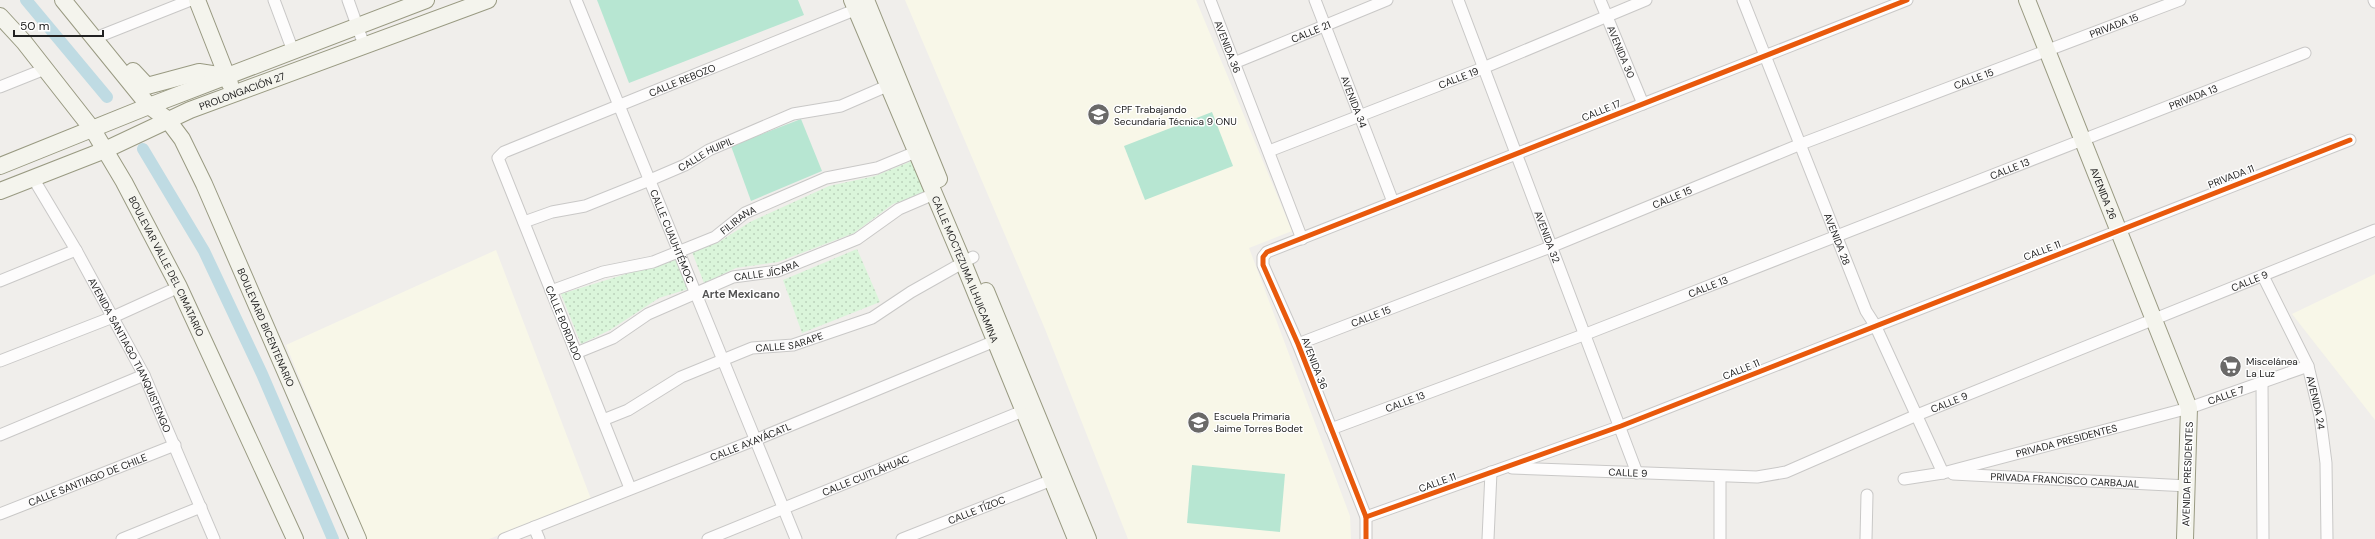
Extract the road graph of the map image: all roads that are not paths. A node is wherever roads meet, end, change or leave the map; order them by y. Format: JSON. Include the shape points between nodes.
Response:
{"nodes":[{"id":1,"x":63,"y":0,"type":"edge"},
{"id":2,"x":191,"y":0,"type":"edge"},
{"id":3,"x":197,"y":0,"type":"edge"},
{"id":4,"x":274,"y":0,"type":"edge"},
{"id":5,"x":348,"y":0,"type":"edge"},
{"id":6,"x":423,"y":0,"type":"edge"},
{"id":7,"x":488,"y":0,"type":"edge"},
{"id":8,"x":576,"y":0,"type":"edge"},
{"id":9,"x":1210,"y":0,"type":"edge"},
{"id":10,"x":1315,"y":0,"type":"edge"},
{"id":11,"x":1387,"y":0,"type":"edge"},
{"id":12,"x":1458,"y":0,"type":"edge"},
{"id":13,"x":1600,"y":0,"type":"edge"},
{"id":14,"x":1646,"y":0,"type":"edge"},
{"id":15,"x":1743,"y":0,"type":"edge"},
{"id":16,"x":1907,"y":0,"type":"edge"},
{"id":17,"x":2027,"y":0,"type":"edge"},
{"id":18,"x":2180,"y":0,"type":"edge"},
{"id":19,"x":860,"y":4,"type":"edge"},
{"id":20,"x":0,"y":16,"type":"edge"},
{"id":21,"x":1607,"y":17,"type":"junction"},
{"id":22,"x":1324,"y":24,"type":"junction"},
{"id":23,"x":357,"y":26,"type":"junction"},
{"id":24,"x":95,"y":38,"type":"junction"},
{"id":25,"x":364,"y":45,"type":"junction"},
{"id":26,"x":105,"y":50,"type":"junction"},
{"id":27,"x":293,"y":51,"type":"junction"},
{"id":28,"x":2047,"y":51,"type":"junction"},
{"id":29,"x":2304,"y":53,"type":"dead end"},
{"id":30,"x":1765,"y":55,"type":"junction"},
{"id":31,"x":1234,"y":62,"type":"junction"},
{"id":32,"x":1483,"y":68,"type":"junction"},
{"id":33,"x":45,"y":69,"type":"junction"},
{"id":34,"x":226,"y":76,"type":"junction"},
{"id":35,"x":887,"y":86,"type":"junction"},
{"id":36,"x":0,"y":87,"type":"edge"},
{"id":37,"x":234,"y":94,"type":"junction"},
{"id":38,"x":1643,"y":104,"type":"junction"},
{"id":39,"x":150,"y":106,"type":"junction"},
{"id":40,"x":620,"y":106,"type":"junction"},
{"id":41,"x":1361,"y":116,"type":"junction"},
{"id":42,"x":168,"y":119,"type":"junction"},
{"id":43,"x":93,"y":130,"type":"junction"},
{"id":44,"x":2082,"y":139,"type":"junction"},
{"id":45,"x":2350,"y":140,"type":"dead end"},
{"id":46,"x":1801,"y":144,"type":"junction"},
{"id":47,"x":105,"y":150,"type":"junction"},
{"id":48,"x":920,"y":150,"type":"junction"},
{"id":49,"x":1269,"y":151,"type":"junction"},
{"id":50,"x":1516,"y":154,"type":"junction"},
{"id":51,"x":498,"y":158,"type":"joint"},
{"id":52,"x":0,"y":166,"type":"edge"},
{"id":53,"x":33,"y":178,"type":"junction"},
{"id":54,"x":650,"y":180,"type":"junction"},
{"id":55,"x":0,"y":191,"type":"edge"},
{"id":56,"x":934,"y":194,"type":"junction"},
{"id":57,"x":1393,"y":202,"type":"junction"},
{"id":58,"x":524,"y":222,"type":"junction"},
{"id":59,"x":2119,"y":230,"type":"junction"},
{"id":60,"x":2375,"y":230,"type":"edge"},
{"id":61,"x":1836,"y":236,"type":"junction"},
{"id":62,"x":1302,"y":238,"type":"junction"},
{"id":63,"x":1553,"y":246,"type":"junction"},
{"id":64,"x":76,"y":250,"type":"junction"},
{"id":65,"x":679,"y":251,"type":"junction"},
{"id":66,"x":968,"y":260,"type":"junction"},
{"id":67,"x":2263,"y":276,"type":"junction"},
{"id":68,"x":0,"y":281,"type":"edge"},
{"id":69,"x":179,"y":287,"type":"junction"},
{"id":70,"x":551,"y":291,"type":"junction"},
{"id":71,"x":696,"y":294,"type":"junction"},
{"id":72,"x":113,"y":317,"type":"junction"},
{"id":73,"x":2155,"y":319,"type":"junction"},
{"id":74,"x":1875,"y":325,"type":"junction"},
{"id":75,"x":1586,"y":334,"type":"junction"},
{"id":76,"x":994,"y":340,"type":"junction"},
{"id":77,"x":1298,"y":344,"type":"junction"},
{"id":78,"x":576,"y":353,"type":"junction"},
{"id":79,"x":723,"y":359,"type":"junction"},
{"id":80,"x":0,"y":361,"type":"edge"},
{"id":81,"x":2308,"y":366,"type":"junction"},
{"id":82,"x":144,"y":375,"type":"junction"},
{"id":83,"x":2262,"y":382,"type":"junction"},
{"id":84,"x":2189,"y":408,"type":"junction"},
{"id":85,"x":1023,"y":410,"type":"junction"},
{"id":86,"x":1917,"y":415,"type":"junction"},
{"id":87,"x":603,"y":420,"type":"junction"},
{"id":88,"x":1621,"y":426,"type":"junction"},
{"id":89,"x":1331,"y":428,"type":"junction"},
{"id":90,"x":0,"y":435,"type":"edge"},
{"id":91,"x":755,"y":440,"type":"junction"},
{"id":92,"x":175,"y":445,"type":"junction"},
{"id":93,"x":1505,"y":468,"type":"junction"},
{"id":94,"x":1491,"y":472,"type":"junction"},
{"id":95,"x":1637,"y":473,"type":"junction"},
{"id":96,"x":1942,"y":473,"type":"junction"},
{"id":97,"x":1720,"y":477,"type":"junction"},
{"id":98,"x":1904,"y":479,"type":"dead end"},
{"id":99,"x":1052,"y":480,"type":"junction"},
{"id":100,"x":2188,"y":486,"type":"junction"},
{"id":101,"x":630,"y":488,"type":"junction"},
{"id":102,"x":1867,"y":495,"type":"dead end"},
{"id":103,"x":201,"y":507,"type":"junction"},
{"id":104,"x":784,"y":509,"type":"junction"},
{"id":105,"x":0,"y":514,"type":"edge"},
{"id":106,"x":1366,"y":517,"type":"junction"},
{"id":107,"x":534,"y":527,"type":"junction"},
{"id":108,"x":122,"y":539,"type":"edge"},
{"id":109,"x":214,"y":539,"type":"edge"},
{"id":110,"x":295,"y":539,"type":"edge"},
{"id":111,"x":358,"y":539,"type":"edge"},
{"id":112,"x":504,"y":539,"type":"edge"},
{"id":113,"x":539,"y":539,"type":"edge"},
{"id":114,"x":708,"y":539,"type":"edge"},
{"id":115,"x":796,"y":539,"type":"edge"},
{"id":116,"x":902,"y":539,"type":"edge"},
{"id":117,"x":1076,"y":539,"type":"edge"},
{"id":118,"x":1088,"y":539,"type":"edge"},
{"id":119,"x":1366,"y":539,"type":"edge"},
{"id":120,"x":1488,"y":539,"type":"edge"},
{"id":121,"x":1720,"y":539,"type":"edge"},
{"id":122,"x":1866,"y":539,"type":"edge"},
{"id":123,"x":2185,"y":539,"type":"edge"},
{"id":124,"x":2263,"y":539,"type":"edge"},
{"id":125,"x":2327,"y":539,"type":"edge"}],
"edges":[{"from":1,"to":24,"type":"main road"},
{"from":2,"to":24,"type":"street"},
{"from":3,"to":34,"type":"main road"},
{"from":4,"to":27,"type":"street"},
{"from":5,"to":23,"type":"street"},
{"from":6,"to":23,"type":"main road","name":"PROLONGACIÓN 27"},
{"from":7,"to":25,"type":"main road","name":"PROLONGACIÓN 27"},
{"from":8,"to":40,"type":"street","name":"CALLE CUAUHTÉMOC"},
{"from":9,"to":31,"type":"street","name":"AVENIDA 36"},
{"from":10,"to":22,"type":"street","name":"AVENIDA 34"},
{"from":11,"to":22,"type":"street","name":"CALLE 21"},
{"from":12,"to":32,"type":"street","name":"AVENIDA 32"},
{"from":13,"to":21,"type":"street","name":"AVENIDA 30"},
{"from":14,"to":21,"type":"street","name":"CALLE 19"},
{"from":15,"to":30,"type":"street","name":"AVENIDA 28"},
{"from":16,"to":30,"type":"street","name":"CALLE 17"},
{"from":17,"to":28,"type":"main road","name":"AVENIDA 26"},
{"from":18,"to":28,"type":"street","name":"PRIVADA 15"},
{"from":19,"to":35,"type":"main road","name":"CALLE MOCTEZUMA ILHUICAMINA"},
{"from":19,"to":40,"type":"street","name":"CALLE REBOZO"},
{"from":19,"to":48,"type":"main road","name":"CALLE MOCTEZUMA ILHUICAMINA"},
{"from":20,"to":33,"type":"main road","name":"BOULEVAR VALLE DEL CIMATARIO"},
{"from":21,"to":32,"type":"street","name":"CALLE 19"},
{"from":21,"to":38,"type":"street","name":"AVENIDA 30"},
{"from":22,"to":31,"type":"street","name":"CALLE 21"},
{"from":22,"to":41,"type":"street","name":"AVENIDA 34"},
{"from":23,"to":25,"type":"street"},
{"from":23,"to":27,"type":"main road","name":"PROLONGACIÓN 27"},
{"from":24,"to":26,"type":"main road"},
{"from":25,"to":37,"type":"main road","name":"PROLONGACIÓN 27"},
{"from":26,"to":34,"type":"main road","via":[[120,53],[147,86],[199,72]]},
{"from":26,"to":39,"type":"main road"},
{"from":27,"to":34,"type":"main road","name":"PROLONGACIÓN 27"},
{"from":28,"to":44,"type":"main road","name":"AVENIDA 26"},
{"from":28,"to":46,"type":"street","name":"CALLE 15"},
{"from":29,"to":44,"type":"street","name":"PRIVADA 13"},
{"from":30,"to":38,"type":"street","name":"CALLE 17"},
{"from":30,"to":46,"type":"street","name":"AVENIDA 28"},
{"from":31,"to":49,"type":"street","name":"AVENIDA 36"},
{"from":32,"to":41,"type":"street","name":"CALLE 19"},
{"from":32,"to":50,"type":"street","name":"AVENIDA 32"},
{"from":33,"to":36,"type":"street"},
{"from":33,"to":43,"type":"main road","name":"BOULEVAR VALLE DEL CIMATARIO"},
{"from":34,"to":37,"type":"main road"},
{"from":34,"to":39,"type":"main road","name":"PROLONGACIÓN 27"},
{"from":35,"to":48,"type":"main road","name":"CALLE MOCTEZUMA ILHUICAMINA"},
{"from":35,"to":54,"type":"street","name":"CALLE HUIPIL","via":[[841,106],[793,114],[709,150],[685,165]]},
{"from":37,"to":42,"type":"main road","name":"PROLONGACIÓN 27"},
{"from":38,"to":50,"type":"street","name":"CALLE 17"},
{"from":39,"to":42,"type":"main road"},
{"from":39,"to":43,"type":"main road","name":"PROLONGACIÓN 27"},
{"from":40,"to":51,"type":"street","name":"CALLE REBOZO","via":[[504,152]]},
{"from":40,"to":54,"type":"street","name":"CALLE CUAUHTÉMOC"},
{"from":41,"to":49,"type":"street","name":"CALLE 19"},
{"from":41,"to":57,"type":"street","name":"AVENIDA 34"},
{"from":42,"to":47,"type":"main road","name":"PROLONGACIÓN 27"},
{"from":42,"to":111,"type":"main road","name":"BOULEVARD BICENTENARIO","via":[[182,139],[223,226]]},
{"from":43,"to":47,"type":"main road","name":"BOULEVAR VALLE DEL CIMATARIO"},
{"from":43,"to":52,"type":"main road","name":"PROLONGACIÓN 27"},
{"from":44,"to":59,"type":"main road","name":"AVENIDA 26"},
{"from":44,"to":61,"type":"street","name":"CALLE 13"},
{"from":45,"to":59,"type":"street","name":"PRIVADA 11"},
{"from":46,"to":61,"type":"street","name":"AVENIDA 28"},
{"from":46,"to":63,"type":"street","name":"CALLE 15"},
{"from":47,"to":53,"type":"main road","name":"PROLONGACIÓN 27"},
{"from":47,"to":69,"type":"main road","name":"BOULEVAR VALLE DEL CIMATARIO"},
{"from":48,"to":56,"type":"main road","name":"CALLE MOCTEZUMA ILHUICAMINA"},
{"from":48,"to":65,"type":"street","name":"FILIRANA","via":[[877,168],[826,178],[746,213],[715,237]]},
{"from":48,"to":66,"type":"main road","name":"CALLE MOCTEZUMA ILHUICAMINA"},
{"from":49,"to":62,"type":"street","name":"AVENIDA 36"},
{"from":50,"to":57,"type":"street","name":"CALLE 17"},
{"from":50,"to":63,"type":"street","name":"AVENIDA 32"},
{"from":51,"to":58,"type":"street","name":"CALLE BORDADO"},
{"from":53,"to":55,"type":"main road","name":"PROLONGACIÓN 27"},
{"from":53,"to":64,"type":"street","name":"AVENIDA SANTIAGO TIANQUISTENGO"},
{"from":54,"to":58,"type":"street","name":"CALLE HUIPIL","via":[[585,206],[552,212]]},
{"from":54,"to":65,"type":"street","name":"CALLE CUAUHTÉMOC"},
{"from":56,"to":66,"type":"main road","name":"CALLE MOCTEZUMA ILHUICAMINA"},
{"from":56,"to":71,"type":"street","name":"CALLE JÍCARA","via":[[899,209],[857,239],[778,271],[733,277]]},
{"from":57,"to":62,"type":"street","name":"CALLE 17"},
{"from":58,"to":70,"type":"street","name":"CALLE BORDADO"},
{"from":59,"to":73,"type":"main road","name":"AVENIDA 26"},
{"from":59,"to":74,"type":"street","name":"CALLE 11"},
{"from":60,"to":67,"type":"street","name":"CALLE 9"},
{"from":61,"to":74,"type":"street","name":"AVENIDA 28","via":[[1866,311]]},
{"from":61,"to":75,"type":"street","name":"CALLE 13"},
{"from":62,"to":77,"type":"street","name":"AVENIDA 36","via":[[1267,252],[1262,257],[1263,265]]},
{"from":63,"to":75,"type":"street","name":"AVENIDA 32"},
{"from":63,"to":77,"type":"street","name":"CALLE 15"},
{"from":64,"to":68,"type":"street"},
{"from":64,"to":72,"type":"street","name":"AVENIDA SANTIAGO TIANQUISTENGO"},
{"from":65,"to":70,"type":"street","name":"FILIRANA","via":[[653,262],[604,272]]},
{"from":65,"to":71,"type":"street","name":"CALLE CUAUHTÉMOC"},
{"from":66,"to":76,"type":"main road","name":"CALLE MOCTEZUMA ILHUICAMINA"},
{"from":66,"to":79,"type":"street","name":"CALLE SARAPE","via":[[911,292],[872,318],[793,345],[752,348]]},
{"from":66,"to":118,"type":"main road","name":"CALLE MOCTEZUMA ILHUICAMINA"},
{"from":67,"to":73,"type":"street","name":"CALLE 9"},
{"from":67,"to":81,"type":"street","name":"AVENIDA 24"},
{"from":69,"to":72,"type":"street"},
{"from":69,"to":110,"type":"main road","name":"BOULEVAR VALLE DEL CIMATARIO"},
{"from":70,"to":78,"type":"street","name":"CALLE BORDADO"},
{"from":71,"to":78,"type":"street","name":"CALLE JÍCARA","via":[[648,314],[613,338]]},
{"from":71,"to":79,"type":"street","name":"CALLE CUAUHTÉMOC"},
{"from":72,"to":80,"type":"street"},
{"from":72,"to":82,"type":"street","name":"AVENIDA SANTIAGO TIANQUISTENGO"},
{"from":73,"to":84,"type":"main road","name":"AVENIDA 26"},
{"from":73,"to":86,"type":"street","name":"CALLE 9"},
{"from":74,"to":86,"type":"street","name":"AVENIDA 28"},
{"from":74,"to":88,"type":"street","name":"CALLE 11"},
{"from":75,"to":88,"type":"street","name":"AVENIDA 32"},
{"from":75,"to":89,"type":"street","name":"CALLE 13"},
{"from":76,"to":85,"type":"main road","name":"CALLE MOCTEZUMA ILHUICAMINA"},
{"from":76,"to":91,"type":"street","name":"CALLE AXAYÁCATL"},
{"from":77,"to":89,"type":"street","name":"AVENIDA 36"},
{"from":78,"to":87,"type":"street","name":"CALLE BORDADO"},
{"from":79,"to":87,"type":"street","name":"CALLE SARAPE","via":[[681,377],[628,410]]},
{"from":79,"to":91,"type":"street","name":"CALLE CUAUHTÉMOC"},
{"from":81,"to":83,"type":"street","name":"CALLE 7"},
{"from":81,"to":125,"type":"street","name":"AVENIDA 24","via":[[2320,416],[2326,463]]},
{"from":82,"to":90,"type":"street"},
{"from":82,"to":92,"type":"street","name":"AVENIDA SANTIAGO TIANQUISTENGO"},
{"from":83,"to":84,"type":"street","name":"CALLE 7"},
{"from":83,"to":124,"type":"street"},
{"from":84,"to":96,"type":"street","name":"PRIVADA PRESIDENTES"},
{"from":84,"to":100,"type":"main road","name":"AVENIDA PRESIDENTES"},
{"from":85,"to":99,"type":"main road","name":"CALLE MOCTEZUMA ILHUICAMINA"},
{"from":85,"to":104,"type":"street","name":"CALLE CUITLÁHUAC"},
{"from":86,"to":96,"type":"street","name":"AVENIDA 28"},
{"from":86,"to":97,"type":"street","name":"CALLE 9","via":[[1786,472],[1757,478]]},
{"from":87,"to":101,"type":"street","name":"CALLE BORDADO"},
{"from":88,"to":93,"type":"street","name":"CALLE 11"},
{"from":88,"to":95,"type":"street","name":"AVENIDA 32"},
{"from":89,"to":106,"type":"street","name":"AVENIDA 36"},
{"from":91,"to":101,"type":"street","name":"CALLE AXAYÁCATL"},
{"from":91,"to":104,"type":"street","name":"CALLE CUAUHTÉMOC"},
{"from":92,"to":103,"type":"street","name":"AVENIDA SANTIAGO TIANQUISTENGO"},
{"from":92,"to":105,"type":"street","name":"CALLE SANTIAGO DE CHILE"},
{"from":93,"to":94,"type":"street","name":"CALLE 11"},
{"from":93,"to":95,"type":"street","name":"CALLE 9"},
{"from":94,"to":106,"type":"street","name":"CALLE 11"},
{"from":94,"to":120,"type":"street"},
{"from":95,"to":97,"type":"street","name":"CALLE 9"},
{"from":96,"to":98,"type":"street"},
{"from":96,"to":100,"type":"street","name":"PRIVADA FRANCISCO CARBAJAL"},
{"from":97,"to":121,"type":"street"},
{"from":99,"to":116,"type":"street","name":"CALLE TÍZOC"},
{"from":99,"to":117,"type":"main road","name":"CALLE MOCTEZUMA ILHUICAMINA"},
{"from":100,"to":123,"type":"main road","name":"AVENIDA PRESIDENTES"},
{"from":101,"to":107,"type":"street","name":"CALLE AXAYÁCATL"},
{"from":102,"to":122,"type":"street"},
{"from":103,"to":108,"type":"street"},
{"from":103,"to":109,"type":"street","name":"AVENIDA SANTIAGO TIANQUISTENGO"},
{"from":104,"to":114,"type":"street","name":"CALLE CUITLÁHUAC"},
{"from":104,"to":115,"type":"street","name":"CALLE CUAUHTÉMOC"},
{"from":106,"to":119,"type":"street"},
{"from":107,"to":112,"type":"street","name":"CALLE AXAYÁCATL"},
{"from":107,"to":113,"type":"street"}]}
